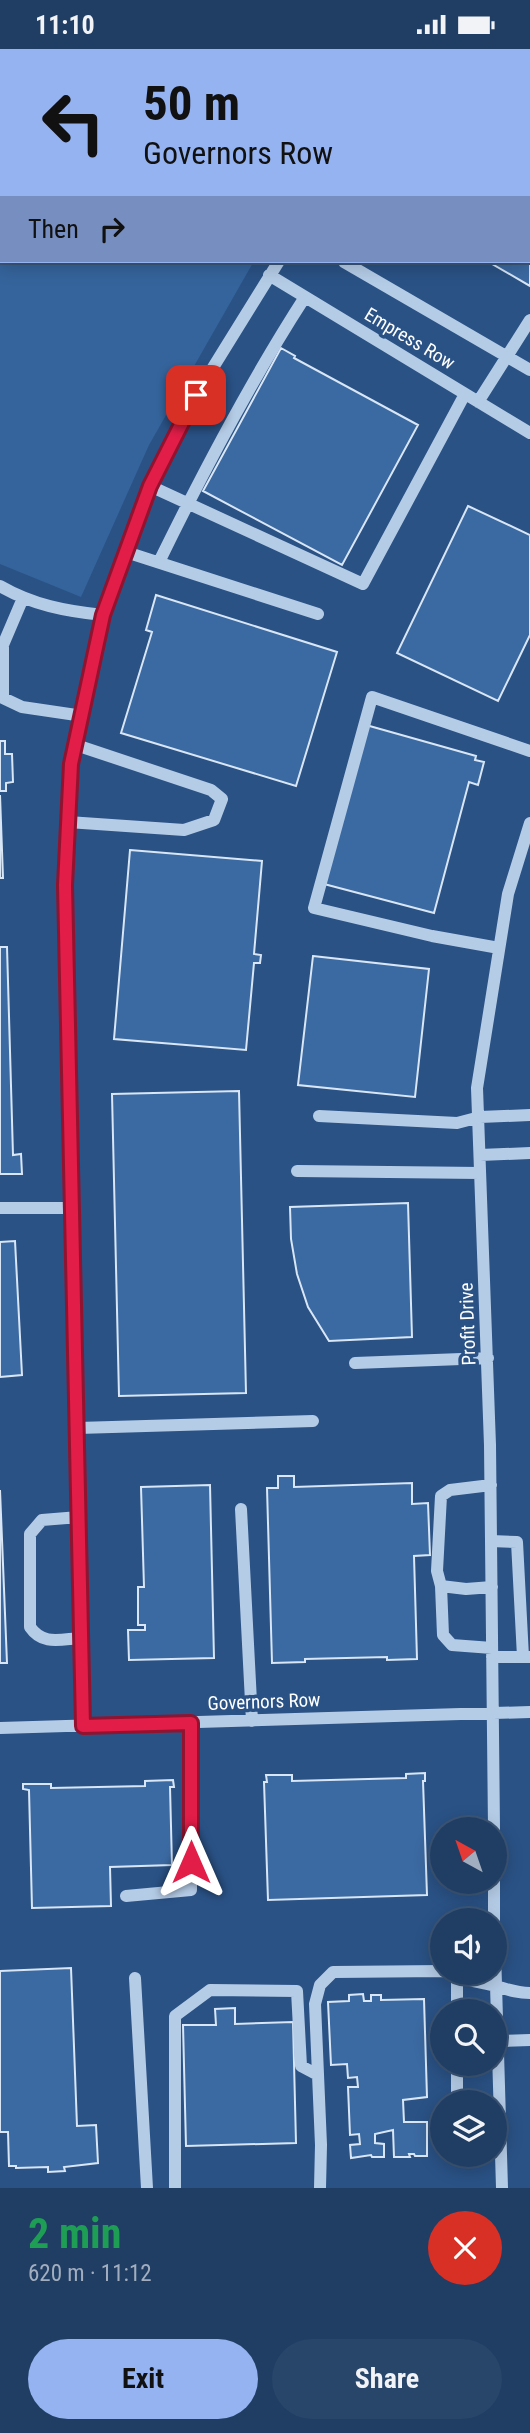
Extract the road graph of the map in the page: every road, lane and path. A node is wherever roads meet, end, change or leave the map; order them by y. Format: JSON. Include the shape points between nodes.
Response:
{"nodes":[{"id":1,"x":278,"y":263,"type":"edge"},
{"id":2,"x":344,"y":263,"type":"edge"},
{"id":3,"x":270,"y":275,"type":"junction"},
{"id":4,"x":305,"y":297,"type":"junction"},
{"id":5,"x":530,"y":320,"type":"edge"},
{"id":6,"x":507,"y":356,"type":"junction"},
{"id":7,"x":530,"y":370,"type":"edge"},
{"id":8,"x":465,"y":394,"type":"junction"},
{"id":9,"x":478,"y":402,"type":"junction"},
{"id":10,"x":530,"y":433,"type":"edge"},
{"id":11,"x":150,"y":486,"type":"junction"},
{"id":12,"x":187,"y":504,"type":"junction"},
{"id":13,"x":126,"y":552,"type":"junction"},
{"id":14,"x":159,"y":562,"type":"junction"},
{"id":15,"x":0,"y":586,"type":"edge"},
{"id":16,"x":23,"y":598,"type":"junction"},
{"id":17,"x":318,"y":614,"type":"dead end"},
{"id":18,"x":103,"y":615,"type":"junction"},
{"id":19,"x":1,"y":644,"type":"edge"},
{"id":20,"x":83,"y":716,"type":"junction"},
{"id":21,"x":76,"y":745,"type":"junction"},
{"id":22,"x":530,"y":751,"type":"edge"},
{"id":23,"x":68,"y":822,"type":"junction"},
{"id":24,"x":530,"y":823,"type":"edge"},
{"id":25,"x":499,"y":948,"type":"junction"},
{"id":26,"x":530,"y":1115,"type":"edge"},
{"id":27,"x":319,"y":1116,"type":"dead end"},
{"id":28,"x":480,"y":1117,"type":"junction"},
{"id":29,"x":530,"y":1153,"type":"edge"},
{"id":30,"x":480,"y":1155,"type":"junction"},
{"id":31,"x":297,"y":1171,"type":"dead end"},
{"id":32,"x":480,"y":1173,"type":"junction"},
{"id":33,"x":72,"y":1207,"type":"junction"},
{"id":34,"x":0,"y":1208,"type":"edge"},
{"id":35,"x":488,"y":1358,"type":"junction"},
{"id":36,"x":355,"y":1363,"type":"dead end"},
{"id":37,"x":313,"y":1421,"type":"dead end"},
{"id":38,"x":78,"y":1428,"type":"junction"},
{"id":39,"x":491,"y":1485,"type":"junction"},
{"id":40,"x":241,"y":1509,"type":"dead end"},
{"id":41,"x":79,"y":1517,"type":"junction"},
{"id":42,"x":491,"y":1541,"type":"junction"},
{"id":43,"x":441,"y":1585,"type":"junction"},
{"id":44,"x":492,"y":1587,"type":"junction"},
{"id":45,"x":81,"y":1638,"type":"junction"},
{"id":46,"x":492,"y":1653,"type":"junction"},
{"id":47,"x":527,"y":1657,"type":"edge"},
{"id":48,"x":530,"y":1712,"type":"edge"},
{"id":49,"x":493,"y":1713,"type":"junction"},
{"id":50,"x":252,"y":1721,"type":"junction"},
{"id":51,"x":191,"y":1723,"type":"junction"},
{"id":52,"x":83,"y":1726,"type":"junction"},
{"id":53,"x":0,"y":1728,"type":"edge"},
{"id":54,"x":494,"y":1817,"type":"edge"},
{"id":55,"x":126,"y":1896,"type":"dead end"},
{"id":56,"x":430,"y":1973,"type":"edge"},
{"id":57,"x":135,"y":1978,"type":"dead end"},
{"id":58,"x":491,"y":1985,"type":"edge"},
{"id":59,"x":497,"y":1986,"type":"junction"},
{"id":60,"x":530,"y":1993,"type":"edge"},
{"id":61,"x":497,"y":1999,"type":"edge"},
{"id":62,"x":530,"y":2040,"type":"edge"},
{"id":63,"x":507,"y":2041,"type":"edge"},
{"id":64,"x":318,"y":2075,"type":"junction"},
{"id":65,"x":500,"y":2167,"type":"edge"},
{"id":66,"x":147,"y":2188,"type":"edge"},
{"id":67,"x":175,"y":2188,"type":"edge"},
{"id":68,"x":320,"y":2188,"type":"edge"},
{"id":69,"x":502,"y":2188,"type":"edge"}],
"edges":[{"from":1,"to":3,"type":"street"},
{"from":2,"to":6,"type":"street"},
{"from":3,"to":4,"type":"street","name":"Empress Row"},
{"from":3,"to":11,"type":"street","via":[[196,395]]},
{"from":4,"to":8,"type":"street","name":"Empress Row"},
{"from":4,"to":12,"type":"street"},
{"from":5,"to":6,"type":"street"},
{"from":6,"to":7,"type":"street"},
{"from":6,"to":9,"type":"street"},
{"from":8,"to":9,"type":"street","name":"Empress Row"},
{"from":8,"to":12,"type":"street","via":[[363,584]]},
{"from":9,"to":10,"type":"street","name":"Empress Row"},
{"from":11,"to":12,"type":"street"},
{"from":11,"to":13,"type":"street"},
{"from":12,"to":14,"type":"street"},
{"from":13,"to":14,"type":"street"},
{"from":13,"to":18,"type":"street"},
{"from":14,"to":17,"type":"street"},
{"from":15,"to":16,"type":"street"},
{"from":16,"to":18,"type":"street","via":[[67,611]]},
{"from":16,"to":19,"type":"street"},
{"from":18,"to":20,"type":"street"},
{"from":19,"to":20,"type":"street","via":[[3,698],[22,708]]},
{"from":20,"to":21,"type":"street"},
{"from":21,"to":23,"type":"street"},
{"from":21,"to":23,"type":"street","via":[[211,790],[222,799],[214,820],[184,830]]},
{"from":22,"to":25,"type":"street","via":[[372,697],[314,908]]},
{"from":23,"to":33,"type":"street","via":[[65,885]]},
{"from":24,"to":25,"type":"street","name":"Profit Drive","via":[[508,894]]},
{"from":25,"to":28,"type":"street","name":"Profit Drive","via":[[477,1088]]},
{"from":26,"to":28,"type":"street"},
{"from":27,"to":28,"type":"street","via":[[457,1123]]},
{"from":28,"to":30,"type":"street","name":"Profit Drive"},
{"from":29,"to":30,"type":"street"},
{"from":30,"to":32,"type":"street","name":"Profit Drive"},
{"from":31,"to":32,"type":"street"},
{"from":32,"to":35,"type":"street","name":"Profit Drive"},
{"from":33,"to":34,"type":"street"},
{"from":33,"to":38,"type":"street"},
{"from":35,"to":36,"type":"street"},
{"from":35,"to":39,"type":"street","name":"Profit Drive"},
{"from":37,"to":38,"type":"street"},
{"from":38,"to":41,"type":"street"},
{"from":39,"to":42,"type":"street","name":"Profit Drive"},
{"from":39,"to":43,"type":"street","via":[[450,1490],[441,1496],[437,1571]]},
{"from":40,"to":50,"type":"street"},
{"from":41,"to":45,"type":"street"},
{"from":41,"to":45,"type":"street","via":[[42,1520],[30,1534],[30,1627],[44,1640]]},
{"from":42,"to":44,"type":"street","name":"Profit Drive"},
{"from":42,"to":47,"type":"street","via":[[517,1542]]},
{"from":43,"to":44,"type":"street"},
{"from":43,"to":46,"type":"street","via":[[443,1635],[452,1645]]},
{"from":44,"to":46,"type":"street","name":"Profit Drive"},
{"from":45,"to":52,"type":"street"},
{"from":46,"to":47,"type":"street"},
{"from":46,"to":49,"type":"street","name":"Profit Drive"},
{"from":48,"to":49,"type":"street","name":"Governors Row"},
{"from":49,"to":50,"type":"street","name":"Governors Row"},
{"from":49,"to":54,"type":"street","name":"Profit Drive"},
{"from":50,"to":51,"type":"street","name":"Governors Row"},
{"from":51,"to":52,"type":"street","name":"Governors Row"},
{"from":51,"to":55,"type":"street","via":[[191,1890]]},
{"from":52,"to":53,"type":"street","name":"Governors Row"},
{"from":56,"to":64,"type":"street","via":[[333,1972],[320,1985],[316,2004]]},
{"from":57,"to":66,"type":"street"},
{"from":58,"to":59,"type":"street"},
{"from":59,"to":60,"type":"street"},
{"from":59,"to":61,"type":"street"},
{"from":62,"to":63,"type":"street"},
{"from":64,"to":67,"type":"street","via":[[301,2066],[297,1991],[210,1990],[175,2016]]},
{"from":64,"to":68,"type":"street"},
{"from":65,"to":69,"type":"street"}]}
